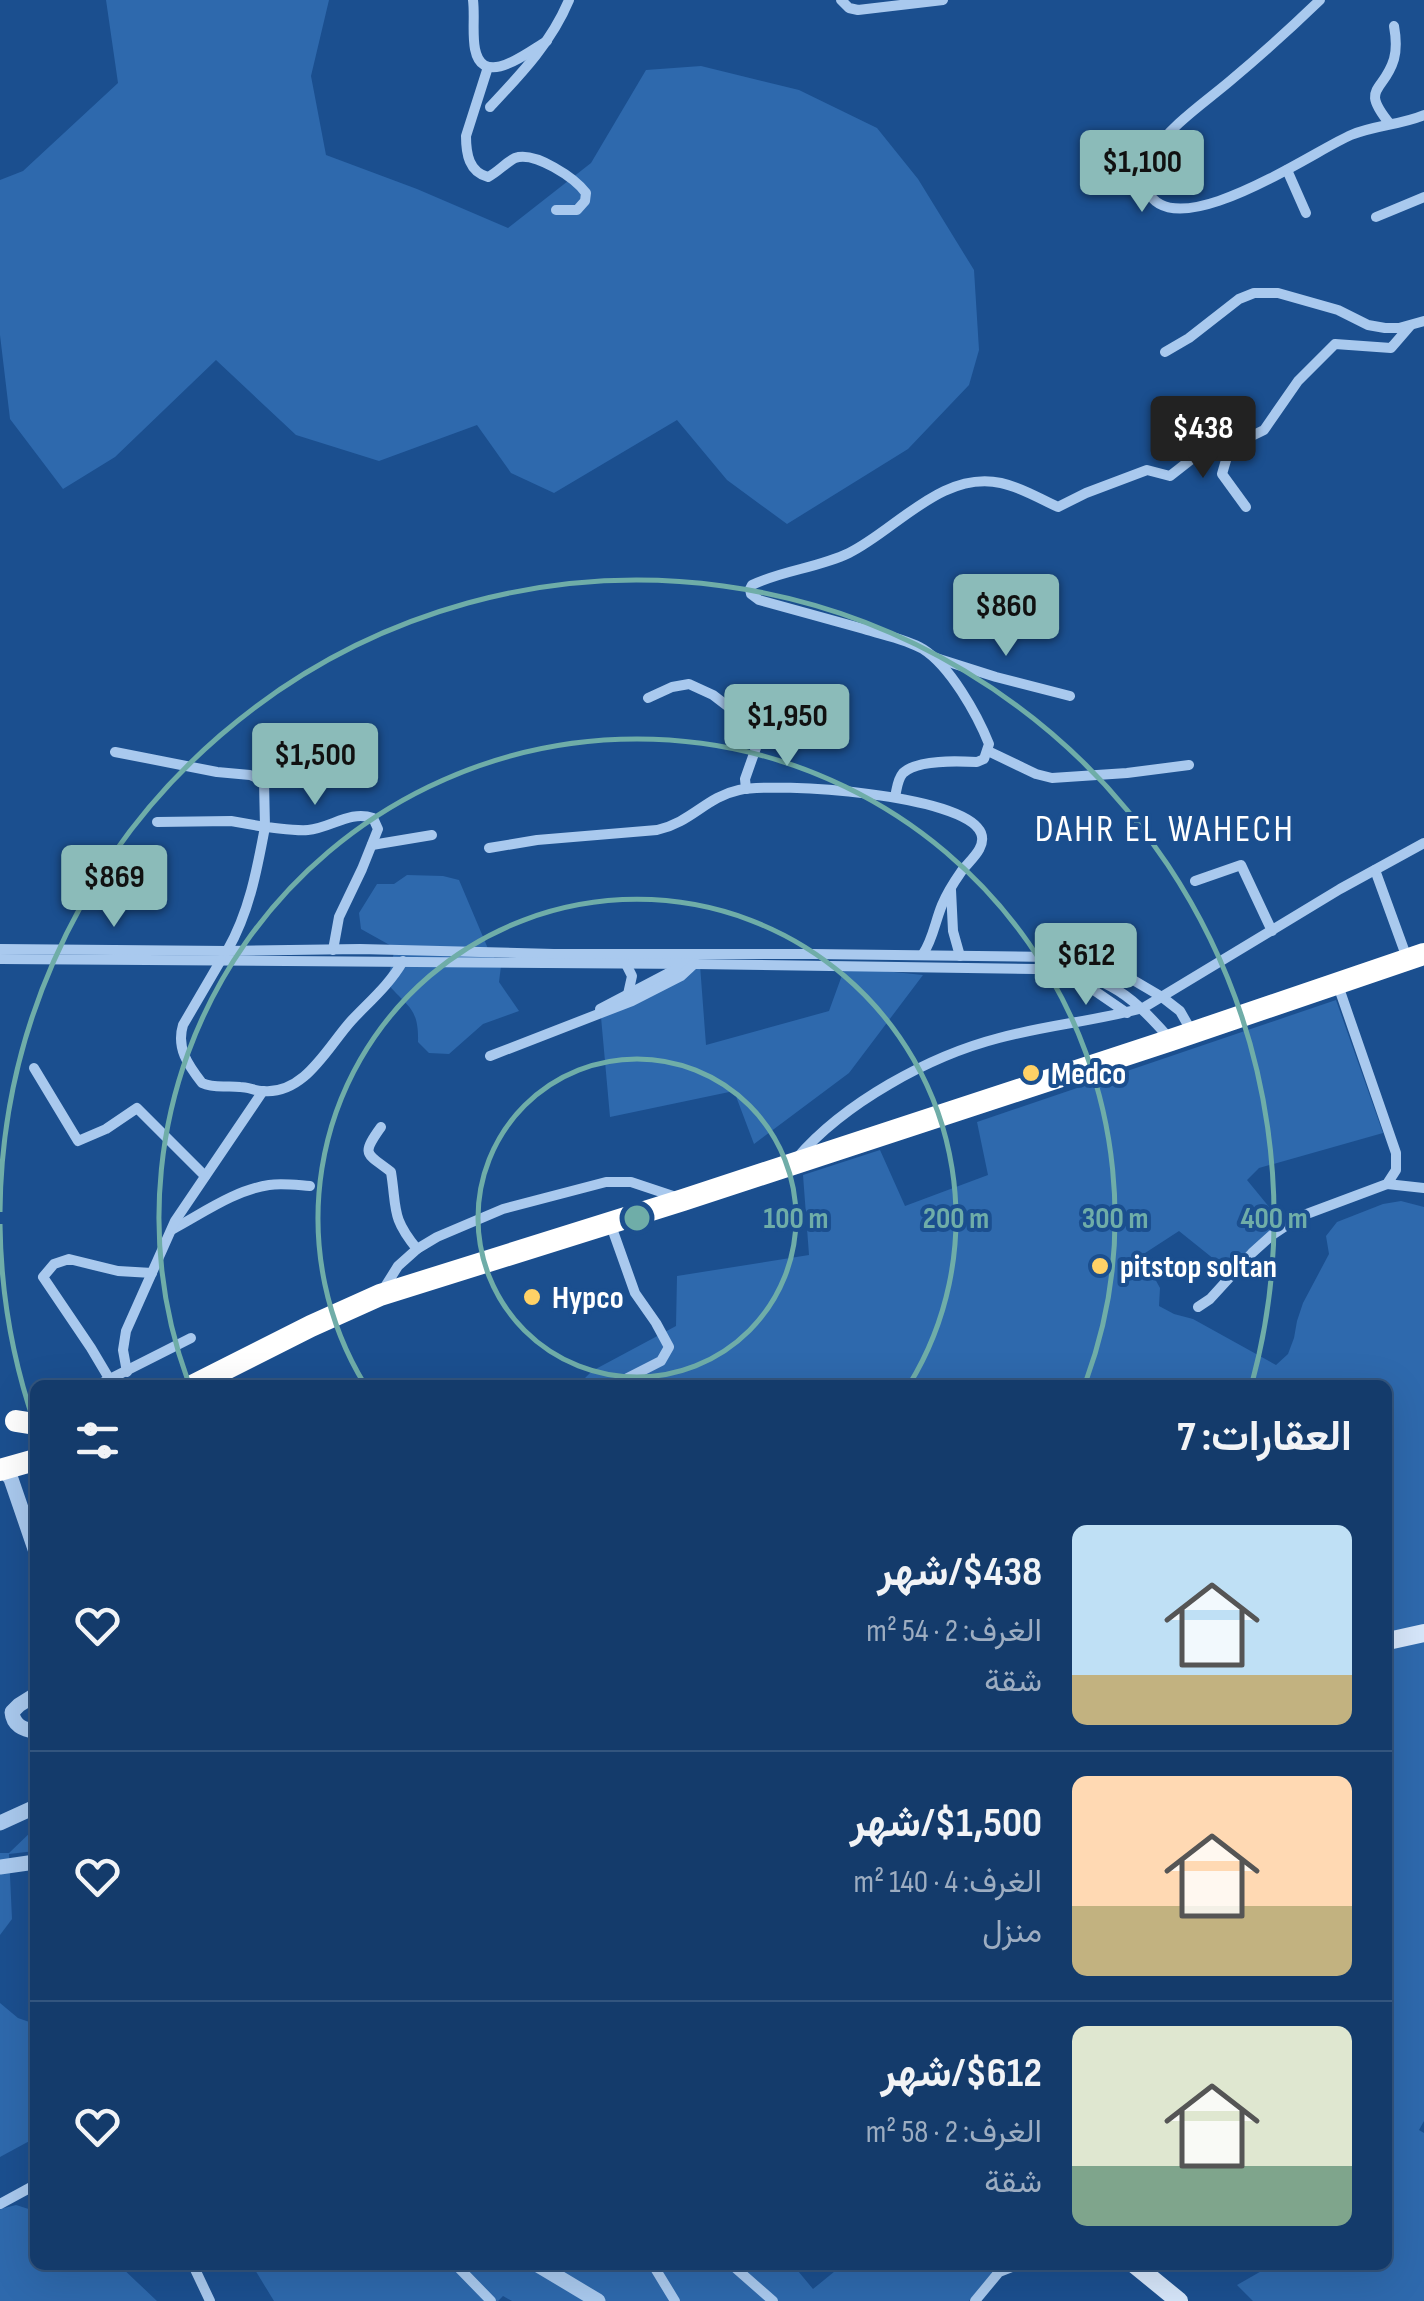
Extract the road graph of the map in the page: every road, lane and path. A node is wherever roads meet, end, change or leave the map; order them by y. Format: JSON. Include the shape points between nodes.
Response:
{"nodes":[{"id":1,"x":473,"y":0,"type":"edge"},
{"id":2,"x":569,"y":0,"type":"edge"},
{"id":3,"x":842,"y":0,"type":"edge"},
{"id":4,"x":943,"y":0,"type":"edge"},
{"id":5,"x":1320,"y":0,"type":"edge"},
{"id":6,"x":1394,"y":26,"type":"dead end"},
{"id":7,"x":548,"y":41,"type":"junction"},
{"id":8,"x":488,"y":67,"type":"junction"},
{"id":9,"x":490,"y":107,"type":"dead end"},
{"id":10,"x":1424,"y":115,"type":"edge"},
{"id":11,"x":1390,"y":124,"type":"junction"},
{"id":12,"x":1287,"y":170,"type":"junction"},
{"id":13,"x":1424,"y":197,"type":"edge"},
{"id":14,"x":556,"y":210,"type":"dead end"},
{"id":15,"x":1306,"y":214,"type":"dead end"},
{"id":16,"x":1376,"y":217,"type":"dead end"},
{"id":17,"x":1424,"y":321,"type":"edge"},
{"id":18,"x":1410,"y":326,"type":"junction"},
{"id":19,"x":1165,"y":352,"type":"dead end"},
{"id":20,"x":1230,"y":444,"type":"junction"},
{"id":21,"x":1246,"y":507,"type":"dead end"},
{"id":22,"x":933,"y":657,"type":"junction"},
{"id":23,"x":1070,"y":696,"type":"dead end"},
{"id":24,"x":648,"y":698,"type":"dead end"},
{"id":25,"x":988,"y":751,"type":"junction"},
{"id":26,"x":115,"y":752,"type":"dead end"},
{"id":27,"x":1190,"y":764,"type":"dead end"},
{"id":28,"x":746,"y":789,"type":"junction"},
{"id":29,"x":896,"y":797,"type":"junction"},
{"id":30,"x":157,"y":822,"type":"dead end"},
{"id":31,"x":265,"y":827,"type":"junction"},
{"id":32,"x":432,"y":835,"type":"dead end"},
{"id":33,"x":1424,"y":843,"type":"edge"},
{"id":34,"x":372,"y":845,"type":"junction"},
{"id":35,"x":489,"y":848,"type":"dead end"},
{"id":36,"x":1375,"y":870,"type":"junction"},
{"id":37,"x":1195,"y":881,"type":"dead end"},
{"id":38,"x":951,"y":889,"type":"junction"},
{"id":39,"x":1272,"y":931,"type":"junction"},
{"id":40,"x":0,"y":949,"type":"edge"},
{"id":41,"x":333,"y":950,"type":"junction"},
{"id":42,"x":923,"y":954,"type":"junction"},
{"id":43,"x":360,"y":955,"type":"junction"},
{"id":44,"x":224,"y":956,"type":"junction"},
{"id":45,"x":960,"y":956,"type":"junction"},
{"id":46,"x":0,"y":959,"type":"edge"},
{"id":47,"x":694,"y":959,"type":"junction"},
{"id":48,"x":1418,"y":960,"type":"edge"},
{"id":49,"x":404,"y":961,"type":"junction"},
{"id":50,"x":626,"y":964,"type":"junction"},
{"id":51,"x":1068,"y":972,"type":"junction"},
{"id":52,"x":628,"y":994,"type":"junction"},
{"id":53,"x":1341,"y":994,"type":"junction"},
{"id":54,"x":1162,"y":996,"type":"junction"},
{"id":55,"x":1143,"y":1008,"type":"junction"},
{"id":56,"x":1127,"y":1012,"type":"junction"},
{"id":57,"x":589,"y":1016,"type":"junction"},
{"id":58,"x":1182,"y":1036,"type":"junction"},
{"id":59,"x":490,"y":1056,"type":"dead end"},
{"id":60,"x":34,"y":1068,"type":"dead end"},
{"id":61,"x":263,"y":1092,"type":"junction"},
{"id":62,"x":381,"y":1126,"type":"dead end"},
{"id":63,"x":793,"y":1163,"type":"junction"},
{"id":64,"x":205,"y":1176,"type":"junction"},
{"id":65,"x":1387,"y":1184,"type":"junction"},
{"id":66,"x":310,"y":1186,"type":"dead end"},
{"id":67,"x":1424,"y":1188,"type":"edge"},
{"id":68,"x":683,"y":1200,"type":"junction"},
{"id":69,"x":172,"y":1229,"type":"junction"},
{"id":70,"x":614,"y":1234,"type":"junction"},
{"id":71,"x":417,"y":1249,"type":"junction"},
{"id":72,"x":546,"y":1250,"type":"junction"},
{"id":73,"x":152,"y":1273,"type":"junction"},
{"id":74,"x":380,"y":1296,"type":"junction"},
{"id":75,"x":1198,"y":1307,"type":"dead end"},
{"id":76,"x":191,"y":1338,"type":"dead end"},
{"id":77,"x":126,"y":1372,"type":"junction"},
{"id":78,"x":227,"y":1378,"type":"edge"},
{"id":79,"x":110,"y":1380,"type":"joint"},
{"id":80,"x":624,"y":1380,"type":"edge"},
{"id":81,"x":30,"y":1462,"type":"edge"},
{"id":82,"x":30,"y":1472,"type":"edge"},
{"id":83,"x":4,"y":1475,"type":"edge"},
{"id":84,"x":30,"y":1536,"type":"edge"},
{"id":85,"x":1424,"y":1633,"type":"edge"},
{"id":86,"x":1392,"y":1639,"type":"edge"},
{"id":87,"x":30,"y":1698,"type":"edge"},
{"id":88,"x":6,"y":1715,"type":"edge"},
{"id":89,"x":30,"y":1731,"type":"edge"},
{"id":90,"x":30,"y":1809,"type":"edge"},
{"id":91,"x":0,"y":1823,"type":"edge"},
{"id":92,"x":30,"y":1863,"type":"edge"},
{"id":93,"x":0,"y":1867,"type":"edge"},
{"id":94,"x":30,"y":2188,"type":"edge"},
{"id":95,"x":0,"y":2204,"type":"edge"},
{"id":96,"x":195,"y":2270,"type":"edge"},
{"id":97,"x":461,"y":2270,"type":"edge"},
{"id":98,"x":546,"y":2270,"type":"edge"},
{"id":99,"x":656,"y":2270,"type":"edge"},
{"id":100,"x":738,"y":2270,"type":"edge"},
{"id":101,"x":1004,"y":2270,"type":"edge"},
{"id":102,"x":1141,"y":2270,"type":"edge"},
{"id":103,"x":210,"y":2301,"type":"edge"},
{"id":104,"x":491,"y":2301,"type":"edge"},
{"id":105,"x":598,"y":2301,"type":"edge"},
{"id":106,"x":675,"y":2301,"type":"edge"},
{"id":107,"x":773,"y":2301,"type":"edge"},
{"id":108,"x":975,"y":2301,"type":"edge"},
{"id":109,"x":1180,"y":2301,"type":"edge"}],
"edges":[{"from":1,"to":8,"type":"street","via":[[475,50]]},
{"from":2,"to":7,"type":"street"},
{"from":3,"to":4,"type":"street","via":[[858,10]]},
{"from":5,"to":12,"type":"street","via":[[1156,148],[1145,184],[1162,204],[1188,210]]},
{"from":6,"to":11,"type":"street","via":[[1394,59],[1374,98]]},
{"from":7,"to":8,"type":"street","via":[[504,66]]},
{"from":7,"to":9,"type":"street"},
{"from":8,"to":14,"type":"street","via":[[466,136],[472,168],[488,177],[514,159],[541,161],[586,193],[577,210]]},
{"from":10,"to":11,"type":"street"},
{"from":11,"to":12,"type":"street","via":[[1347,136]]},
{"from":12,"to":15,"type":"street"},
{"from":13,"to":16,"type":"street"},
{"from":17,"to":18,"type":"street"},
{"from":18,"to":19,"type":"street","via":[[1385,328],[1338,310],[1254,293]]},
{"from":18,"to":20,"type":"street","via":[[1391,348],[1334,344],[1264,430]]},
{"from":20,"to":21,"type":"street","via":[[1222,474]]},
{"from":20,"to":22,"type":"street","via":[[1206,447],[1170,476],[1148,470],[1058,507],[996,482],[944,490],[869,543],[750,589],[759,600],[912,644]]},
{"from":22,"to":23,"type":"street"},
{"from":22,"to":25,"type":"street","via":[[976,716]]},
{"from":24,"to":28,"type":"street","via":[[688,684],[743,718],[756,745]]},
{"from":25,"to":27,"type":"street","via":[[1052,778]]},
{"from":25,"to":29,"type":"street","via":[[977,762],[904,772]]},
{"from":26,"to":31,"type":"street","via":[[264,780]]},
{"from":28,"to":29,"type":"street"},
{"from":28,"to":35,"type":"street","via":[[720,796],[676,826]]},
{"from":29,"to":38,"type":"street","via":[[956,813],[981,833],[978,851]]},
{"from":30,"to":31,"type":"street"},
{"from":31,"to":34,"type":"street","via":[[307,830],[362,814],[377,823]]},
{"from":31,"to":44,"type":"street","via":[[252,892]]},
{"from":32,"to":34,"type":"street"},
{"from":33,"to":36,"type":"street"},
{"from":34,"to":41,"type":"street","via":[[339,917]]},
{"from":36,"to":39,"type":"street"},
{"from":36,"to":48,"type":"street"},
{"from":37,"to":39,"type":"street","via":[[1241,865]]},
{"from":38,"to":42,"type":"street"},
{"from":38,"to":45,"type":"street"},
{"from":39,"to":54,"type":"street"},
{"from":40,"to":44,"type":"street"},
{"from":41,"to":43,"type":"street"},
{"from":41,"to":44,"type":"street"},
{"from":42,"to":45,"type":"street"},
{"from":42,"to":47,"type":"street"},
{"from":43,"to":44,"type":"street"},
{"from":43,"to":47,"type":"street"},
{"from":43,"to":49,"type":"street"},
{"from":44,"to":46,"type":"street"},
{"from":44,"to":61,"type":"street","via":[[184,1025],[182,1049],[202,1083]]},
{"from":45,"to":54,"type":"street","via":[[1073,959]]},
{"from":47,"to":50,"type":"street"},
{"from":47,"to":51,"type":"street"},
{"from":47,"to":52,"type":"street"},
{"from":47,"to":57,"type":"street","via":[[681,976]]},
{"from":48,"to":53,"type":"highway"},
{"from":48,"to":58,"type":"highway"},
{"from":49,"to":50,"type":"street"},
{"from":49,"to":61,"type":"street","via":[[306,1075]]},
{"from":50,"to":52,"type":"street","via":[[632,976]]},
{"from":51,"to":55,"type":"street","via":[[1097,979]]},
{"from":51,"to":56,"type":"street"},
{"from":52,"to":57,"type":"street"},
{"from":53,"to":65,"type":"street","via":[[1396,1152]]},
{"from":53,"to":70,"type":"highway"},
{"from":54,"to":55,"type":"street"},
{"from":54,"to":58,"type":"street","via":[[1180,1011]]},
{"from":55,"to":56,"type":"street"},
{"from":55,"to":58,"type":"street"},
{"from":56,"to":63,"type":"street","via":[[1000,1038],[931,1063],[834,1121]]},
{"from":57,"to":59,"type":"street"},
{"from":58,"to":63,"type":"highway"},
{"from":60,"to":64,"type":"street","via":[[78,1142],[138,1108]]},
{"from":61,"to":64,"type":"street"},
{"from":62,"to":71,"type":"street","via":[[369,1153],[391,1172],[399,1224]]},
{"from":63,"to":68,"type":"highway"},
{"from":64,"to":69,"type":"street"},
{"from":65,"to":67,"type":"street"},
{"from":65,"to":75,"type":"street","via":[[1290,1223]]},
{"from":66,"to":69,"type":"street","via":[[255,1188]]},
{"from":68,"to":71,"type":"street","via":[[631,1182],[606,1182],[503,1210]]},
{"from":68,"to":72,"type":"highway"},
{"from":69,"to":73,"type":"street"},
{"from":70,"to":72,"type":"highway"},
{"from":70,"to":80,"type":"street","via":[[636,1293],[669,1347],[661,1361]]},
{"from":71,"to":74,"type":"street"},
{"from":72,"to":74,"type":"highway"},
{"from":72,"to":78,"type":"highway","via":[[386,1308]]},
{"from":73,"to":77,"type":"street","via":[[126,1331]]},
{"from":73,"to":79,"type":"street","via":[[69,1259],[43,1277]]},
{"from":74,"to":78,"type":"highway","via":[[311,1326]]},
{"from":76,"to":77,"type":"street"},
{"from":77,"to":79,"type":"street"},
{"from":81,"to":83,"type":"highway"},
{"from":82,"to":83,"type":"highway"},
{"from":83,"to":84,"type":"street"},
{"from":85,"to":86,"type":"main road"},
{"from":87,"to":88,"type":"street"},
{"from":88,"to":89,"type":"street"},
{"from":90,"to":91,"type":"street"},
{"from":92,"to":93,"type":"street"},
{"from":94,"to":95,"type":"street"},
{"from":96,"to":103,"type":"street"},
{"from":97,"to":104,"type":"street"},
{"from":98,"to":105,"type":"street"},
{"from":99,"to":106,"type":"street"},
{"from":100,"to":107,"type":"street"},
{"from":101,"to":108,"type":"street"},
{"from":102,"to":109,"type":"main road"}]}
